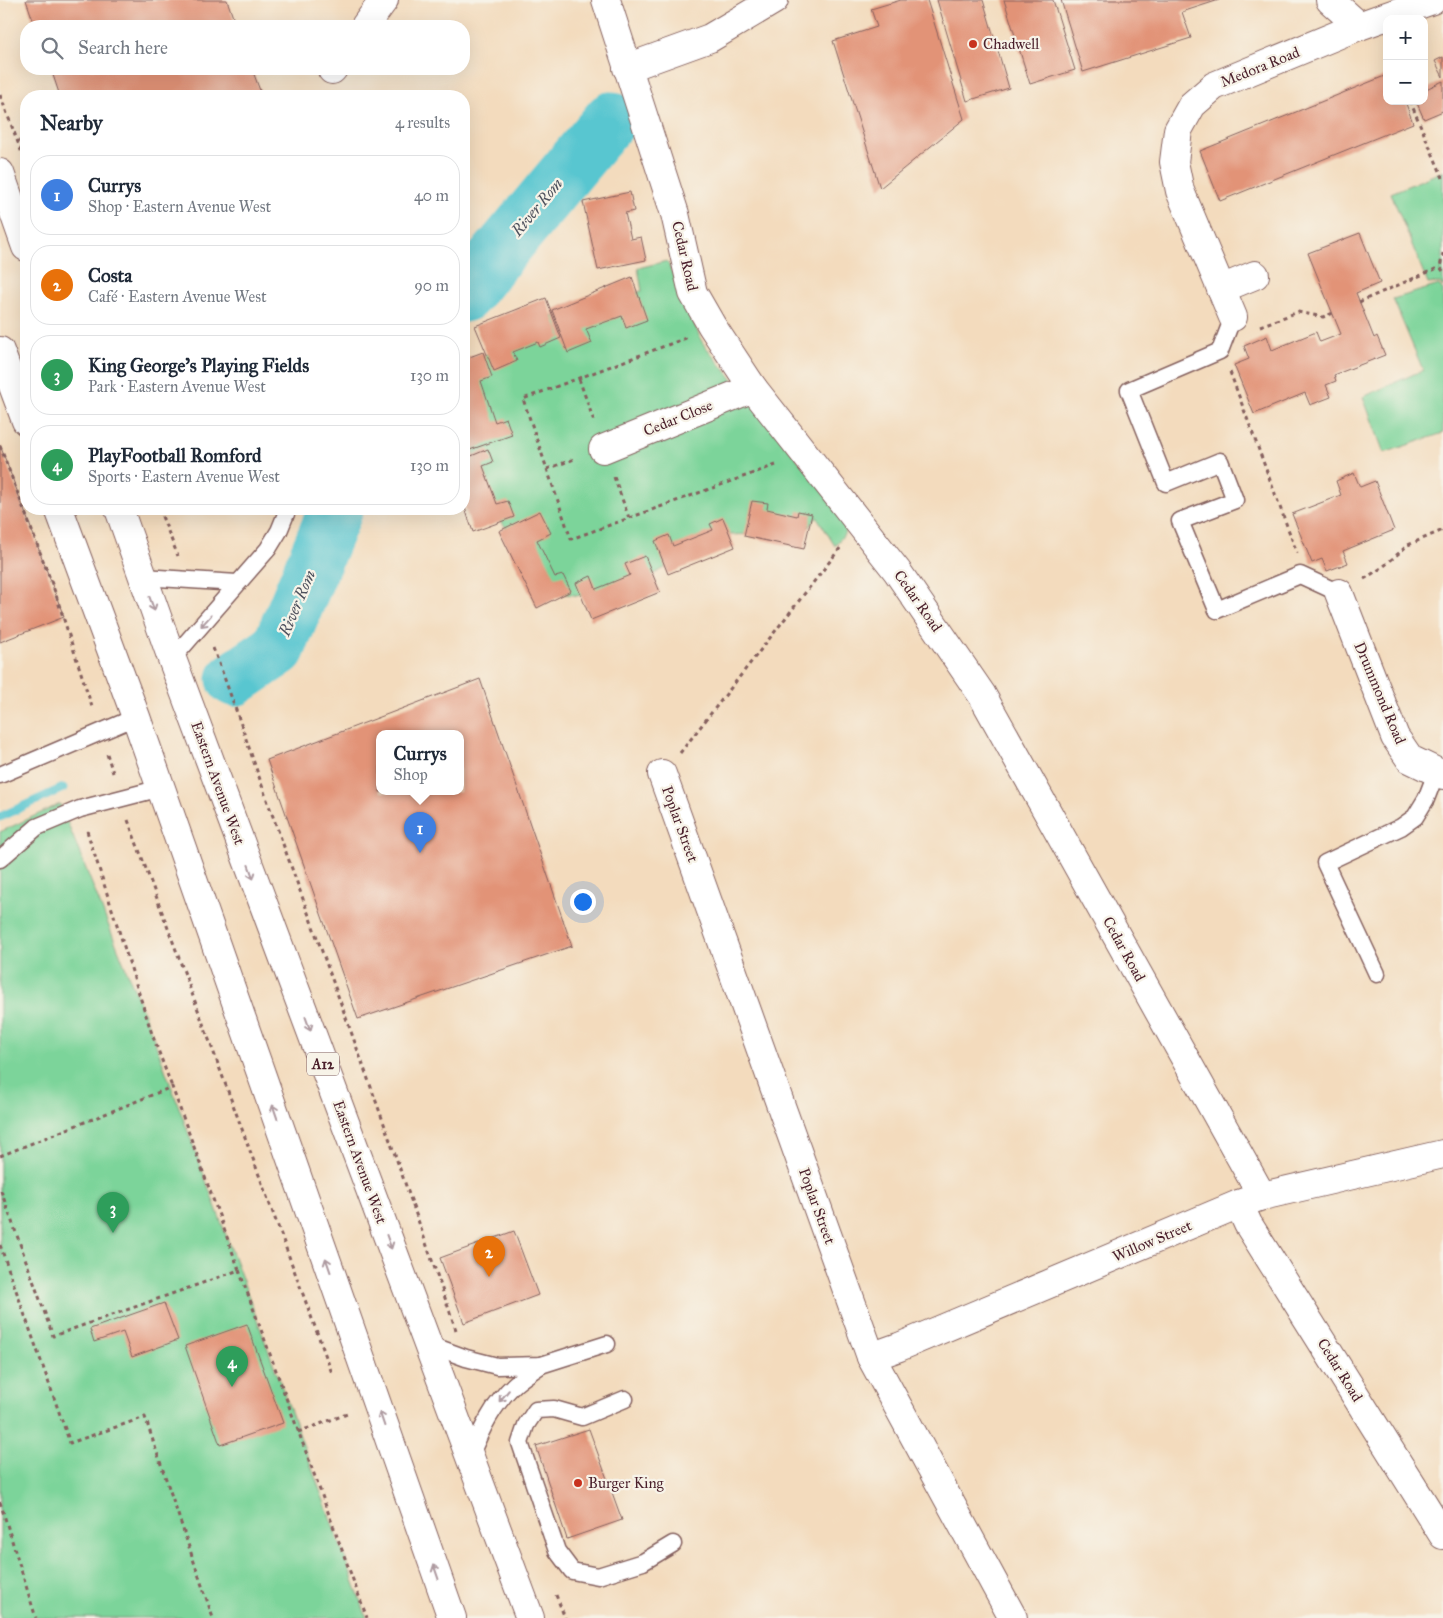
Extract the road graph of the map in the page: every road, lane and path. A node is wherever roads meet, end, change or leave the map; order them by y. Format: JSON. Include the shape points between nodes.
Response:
{"nodes":[{"id":1,"x":384,"y":0,"type":"edge"},
{"id":2,"x":606,"y":0,"type":"edge"},
{"id":3,"x":774,"y":0,"type":"edge"},
{"id":4,"x":1330,"y":0,"type":"edge"},
{"id":5,"x":1432,"y":0,"type":"edge"},
{"id":6,"x":369,"y":20,"type":"edge"},
{"id":7,"x":1359,"y":26,"type":"junction"},
{"id":8,"x":627,"y":68,"type":"junction"},
{"id":9,"x":0,"y":95,"type":"edge"},
{"id":10,"x":1412,"y":105,"type":"edge"},
{"id":11,"x":20,"y":146,"type":"edge"},
{"id":12,"x":0,"y":173,"type":"edge"},
{"id":13,"x":1443,"y":178,"type":"edge"},
{"id":14,"x":20,"y":230,"type":"edge"},
{"id":15,"x":1443,"y":253,"type":"edge"},
{"id":16,"x":1440,"y":267,"type":"junction"},
{"id":17,"x":1443,"y":271,"type":"edge"},
{"id":18,"x":1255,"y":275,"type":"dead end"},
{"id":19,"x":1221,"y":289,"type":"junction"},
{"id":20,"x":1359,"y":302,"type":"dead end"},
{"id":21,"x":1332,"y":313,"type":"dead end"},
{"id":22,"x":1233,"y":317,"type":"junction"},
{"id":23,"x":1221,"y":348,"type":"junction"},
{"id":24,"x":0,"y":351,"type":"edge"},
{"id":25,"x":753,"y":388,"type":"junction"},
{"id":26,"x":20,"y":405,"type":"edge"},
{"id":27,"x":0,"y":446,"type":"edge"},
{"id":28,"x":603,"y":448,"type":"dead end"},
{"id":29,"x":20,"y":499,"type":"edge"},
{"id":30,"x":26,"y":515,"type":"edge"},
{"id":31,"x":61,"y":515,"type":"edge"},
{"id":32,"x":121,"y":515,"type":"edge"},
{"id":33,"x":161,"y":515,"type":"edge"},
{"id":34,"x":286,"y":515,"type":"edge"},
{"id":35,"x":860,"y":523,"type":"junction"},
{"id":36,"x":1443,"y":530,"type":"edge"},
{"id":37,"x":1300,"y":575,"type":"junction"},
{"id":38,"x":143,"y":577,"type":"junction"},
{"id":39,"x":187,"y":580,"type":"junction"},
{"id":40,"x":237,"y":583,"type":"junction"},
{"id":41,"x":1339,"y":593,"type":"junction"},
{"id":42,"x":204,"y":623,"type":"junction"},
{"id":43,"x":172,"y":659,"type":"junction"},
{"id":44,"x":136,"y":717,"type":"junction"},
{"id":45,"x":100,"y":732,"type":"junction"},
{"id":46,"x":662,"y":774,"type":"joint"},
{"id":47,"x":1440,"y":774,"type":"edge"},
{"id":48,"x":0,"y":775,"type":"edge"},
{"id":49,"x":161,"y":788,"type":"junction"},
{"id":50,"x":120,"y":798,"type":"junction"},
{"id":51,"x":80,"y":809,"type":"junction"},
{"id":52,"x":0,"y":860,"type":"edge"},
{"id":53,"x":1377,"y":974,"type":"dead end"},
{"id":54,"x":172,"y":1087,"type":"junction"},
{"id":55,"x":1443,"y":1154,"type":"edge"},
{"id":56,"x":0,"y":1156,"type":"edge"},
{"id":57,"x":0,"y":1188,"type":"edge"},
{"id":58,"x":1251,"y":1200,"type":"junction"},
{"id":59,"x":0,"y":1245,"type":"edge"},
{"id":60,"x":239,"y":1270,"type":"junction"},
{"id":61,"x":428,"y":1344,"type":"junction"},
{"id":62,"x":607,"y":1344,"type":"dead end"},
{"id":63,"x":871,"y":1357,"type":"junction"},
{"id":64,"x":466,"y":1358,"type":"junction"},
{"id":65,"x":541,"y":1365,"type":"junction"},
{"id":66,"x":334,"y":1376,"type":"dead end"},
{"id":67,"x":625,"y":1398,"type":"dead end"},
{"id":68,"x":377,"y":1403,"type":"junction"},
{"id":69,"x":347,"y":1414,"type":"junction"},
{"id":70,"x":351,"y":1423,"type":"dead end"},
{"id":71,"x":298,"y":1432,"type":"junction"},
{"id":72,"x":470,"y":1457,"type":"junction"},
{"id":73,"x":0,"y":1502,"type":"edge"},
{"id":74,"x":1442,"y":1531,"type":"edge"},
{"id":75,"x":673,"y":1544,"type":"dead end"},
{"id":76,"x":554,"y":1591,"type":"dead end"},
{"id":77,"x":36,"y":1618,"type":"edge"},
{"id":78,"x":213,"y":1618,"type":"edge"},
{"id":79,"x":367,"y":1618,"type":"edge"},
{"id":80,"x":452,"y":1618,"type":"edge"},
{"id":81,"x":530,"y":1618,"type":"edge"},
{"id":82,"x":565,"y":1618,"type":"edge"},
{"id":83,"x":1013,"y":1618,"type":"edge"}],
"edges":[{"from":1,"to":6,"type":"main road"},
{"from":2,"to":8,"type":"main road","name":"Cedar Road"},
{"from":3,"to":8,"type":"main road","via":[[710,38]]},
{"from":4,"to":7,"type":"main road"},
{"from":5,"to":7,"type":"main road","name":"Medora Road"},
{"from":7,"to":19,"type":"main road","name":"Medora Road","via":[[1214,86],[1192,105],[1178,130],[1174,162],[1180,191]]},
{"from":8,"to":25,"type":"main road","name":"Cedar Road","via":[[675,214],[693,293]]},
{"from":9,"to":11,"type":"path"},
{"from":10,"to":13,"type":"path"},
{"from":12,"to":14,"type":"main road"},
{"from":15,"to":16,"type":"path"},
{"from":16,"to":17,"type":"path"},
{"from":16,"to":20,"type":"path"},
{"from":18,"to":19,"type":"main road"},
{"from":19,"to":22,"type":"main road","name":"Medora Road"},
{"from":21,"to":22,"type":"path","via":[[1323,317],[1298,312],[1239,334]]},
{"from":22,"to":23,"type":"lane"},
{"from":23,"to":37,"type":"path","via":[[1302,564]]},
{"from":23,"to":37,"type":"lane","via":[[1129,390],[1166,483],[1220,461],[1235,500],[1180,522],[1217,610]]},
{"from":24,"to":26,"type":"main road"},
{"from":25,"to":28,"type":"main road","name":"Cedar Close"},
{"from":25,"to":35,"type":"main road","name":"Cedar Road"},
{"from":27,"to":29,"type":"path"},
{"from":30,"to":45,"type":"path","via":[[55,592]]},
{"from":31,"to":44,"type":"main road"},
{"from":32,"to":38,"type":"main road","name":"Eastern Avenue West","number":"A12"},
{"from":33,"to":39,"type":"path"},
{"from":34,"to":40,"type":"lane","via":[[268,549]]},
{"from":35,"to":46,"type":"path"},
{"from":35,"to":58,"type":"main road","name":"Cedar Road","via":[[982,695]]},
{"from":36,"to":41,"type":"path","via":[[1408,545],[1383,567]]},
{"from":37,"to":41,"type":"lane"},
{"from":38,"to":39,"type":"lane"},
{"from":38,"to":43,"type":"main road","name":"Eastern Avenue West","number":"A12","one_way":true},
{"from":39,"to":40,"type":"lane"},
{"from":40,"to":42,"type":"lane","one_way":true},
{"from":41,"to":47,"type":"main road","name":"Drummond Road","via":[[1395,737],[1410,759]]},
{"from":42,"to":43,"type":"lane"},
{"from":42,"to":64,"type":"path","via":[[396,1154]]},
{"from":43,"to":61,"type":"main road","name":"Eastern Avenue West","number":"A12","one_way":true},
{"from":44,"to":45,"type":"lane"},
{"from":44,"to":49,"type":"main road"},
{"from":45,"to":48,"type":"lane"},
{"from":45,"to":50,"type":"path"},
{"from":46,"to":63,"type":"main road","name":"Poplar Street"},
{"from":47,"to":53,"type":"lane","via":[[1415,817],[1401,828],[1326,863]]},
{"from":49,"to":50,"type":"lane"},
{"from":68,"to":49,"type":"main road","one_way":true},
{"from":50,"to":51,"type":"lane"},
{"from":50,"to":66,"type":"path"},
{"from":51,"to":52,"type":"lane","via":[[37,828]]},
{"from":51,"to":54,"type":"path"},
{"from":54,"to":56,"type":"path"},
{"from":54,"to":60,"type":"path"},
{"from":55,"to":58,"type":"main road","name":"Willow Street"},
{"from":57,"to":60,"type":"path","via":[[53,1336]]},
{"from":58,"to":63,"type":"main road","name":"Willow Street"},
{"from":58,"to":74,"type":"main road","name":"Cedar Road","via":[[1248,1224]]},
{"from":59,"to":78,"type":"path","via":[[70,1443],[145,1417]]},
{"from":60,"to":71,"type":"path"},
{"from":61,"to":64,"type":"lane"},
{"from":61,"to":72,"type":"main road","name":"Eastern Avenue West","number":"A12"},
{"from":62,"to":65,"type":"lane"},
{"from":63,"to":83,"type":"main road","name":"Poplar Street"},
{"from":64,"to":65,"type":"lane","via":[[497,1366]]},
{"from":65,"to":72,"type":"lane","one_way":true,"via":[[501,1399],[485,1421]]},
{"from":67,"to":75,"type":"lane","via":[[582,1417],[554,1409],[536,1410],[526,1425],[520,1444],[558,1551],[572,1571],[598,1576],[643,1562]]},
{"from":68,"to":69,"type":"path"},
{"from":80,"to":68,"type":"main road","one_way":true},
{"from":69,"to":70,"type":"path"},
{"from":69,"to":71,"type":"path"},
{"from":71,"to":79,"type":"path"},
{"from":72,"to":81,"type":"main road","name":"Eastern Avenue West","number":"A12"},
{"from":73,"to":77,"type":"path"},
{"from":76,"to":82,"type":"path"}]}
